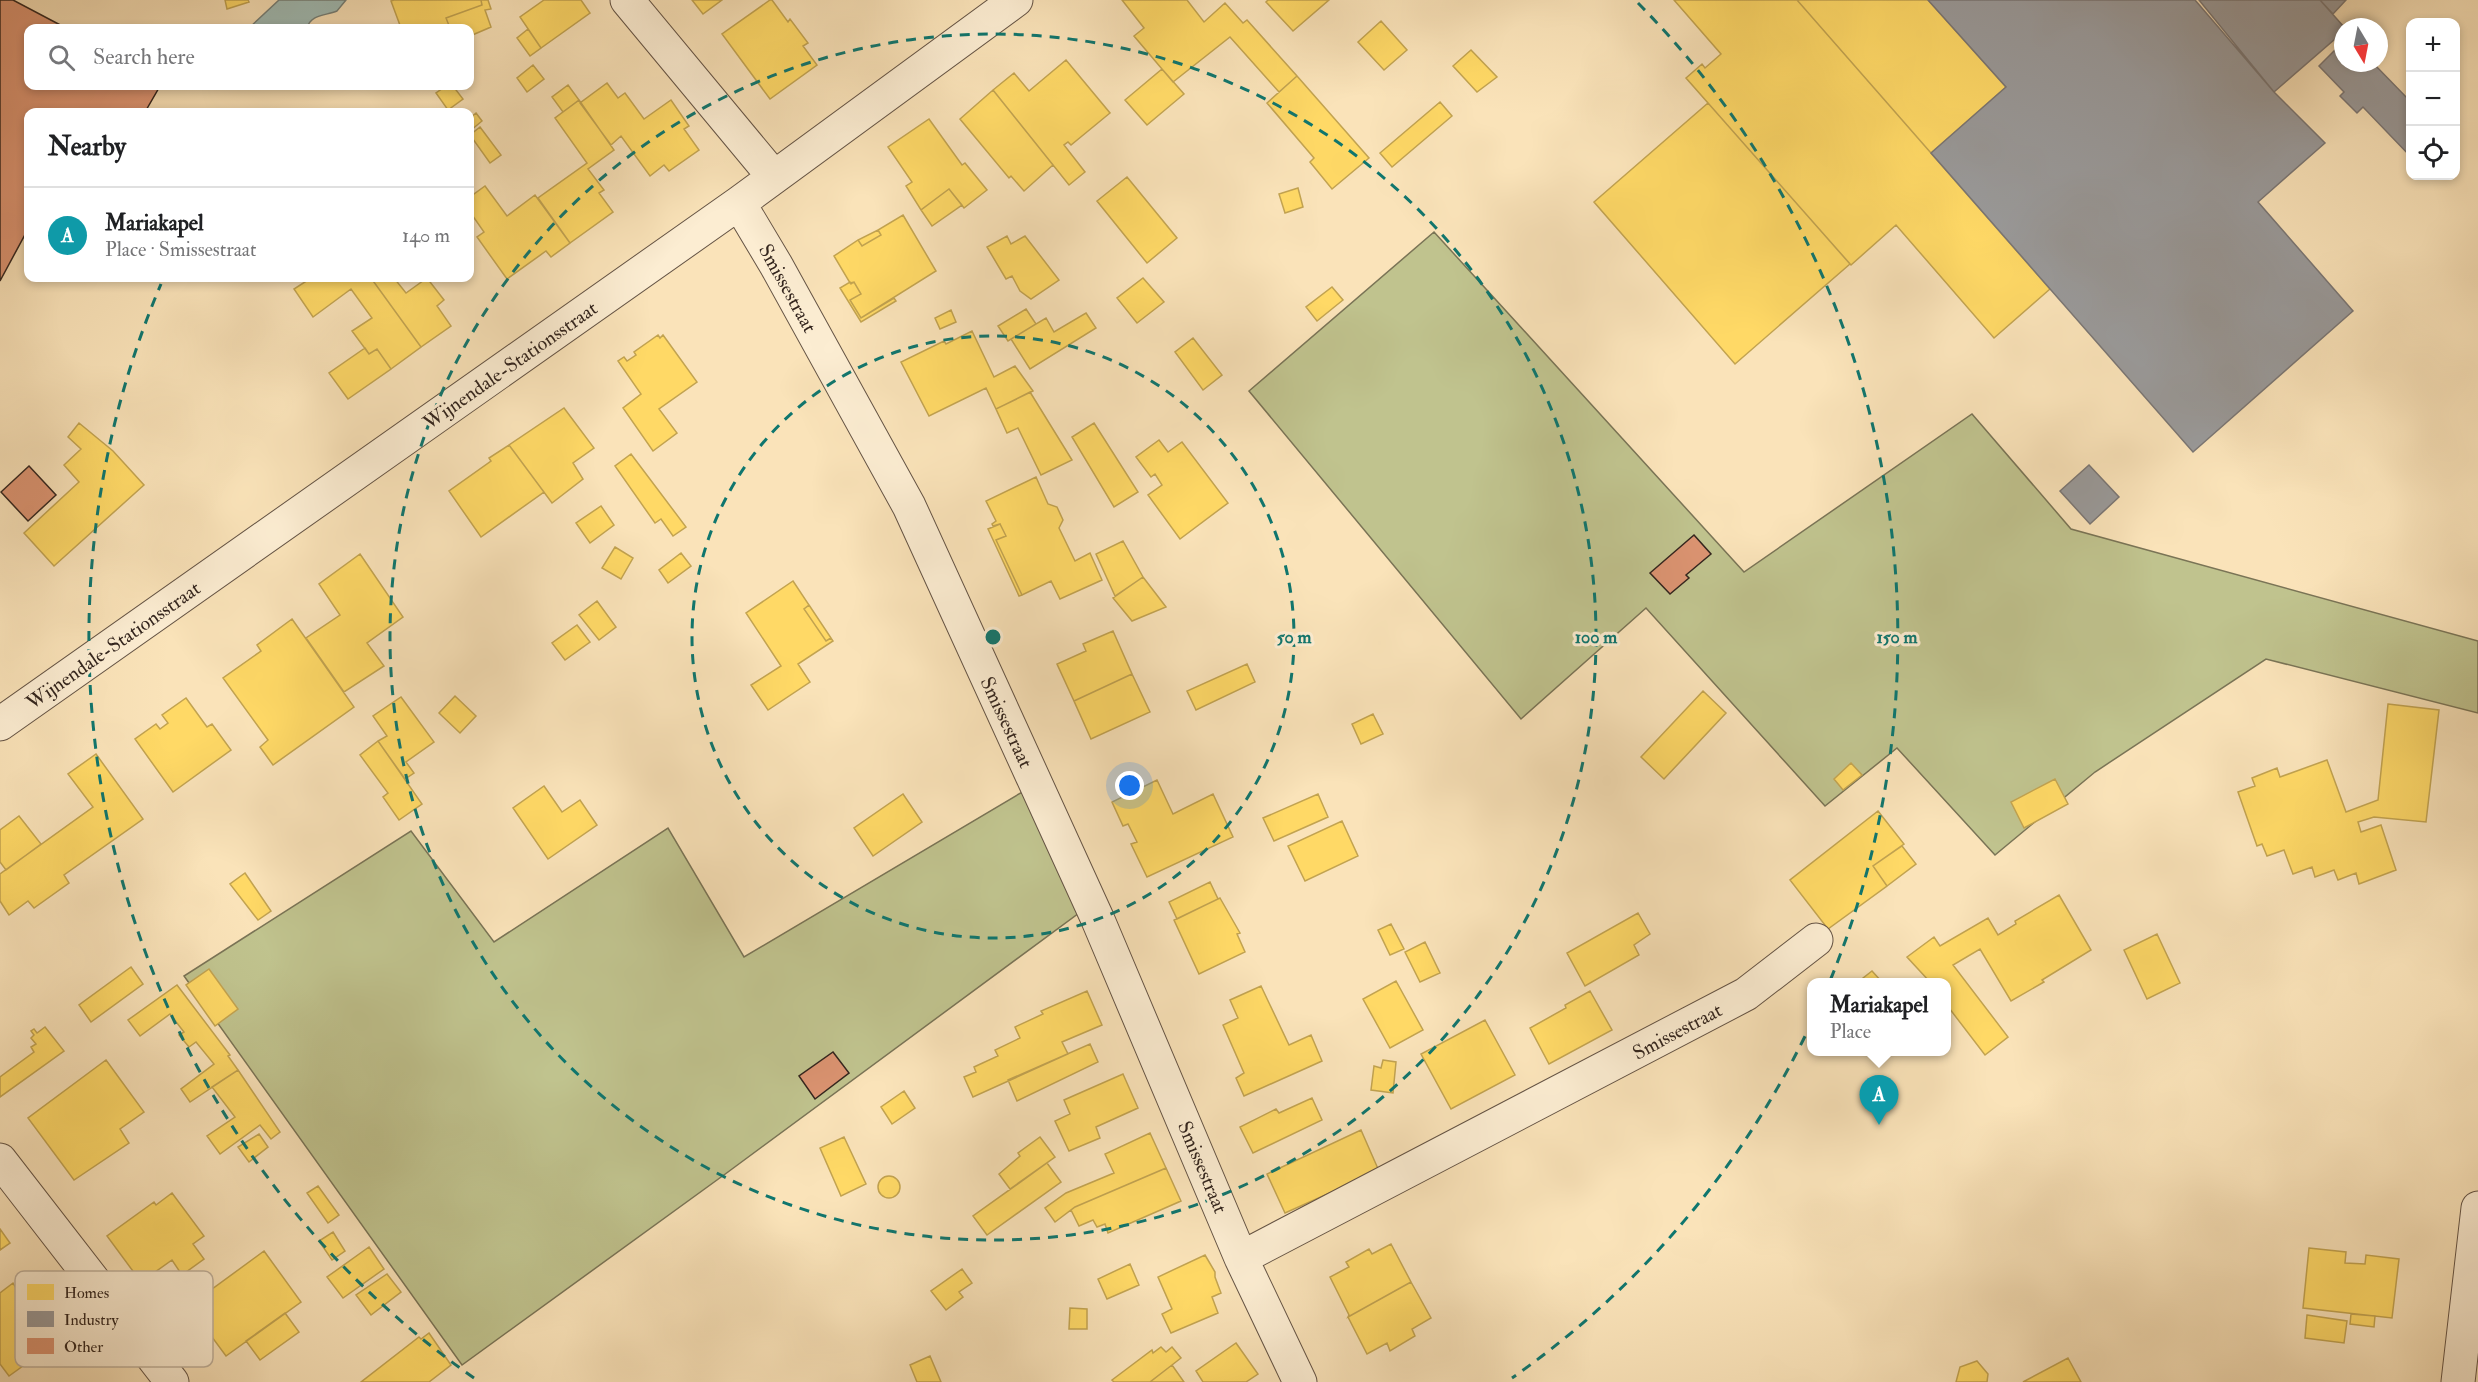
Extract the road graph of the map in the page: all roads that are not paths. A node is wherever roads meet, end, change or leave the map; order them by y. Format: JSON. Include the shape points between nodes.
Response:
{"nodes":[{"id":1,"x":627,"y":0,"type":"edge"},
{"id":2,"x":1016,"y":0,"type":"edge"},
{"id":3,"x":774,"y":177,"type":"junction"},
{"id":4,"x":739,"y":203,"type":"junction"},
{"id":5,"x":0,"y":724,"type":"edge"},
{"id":6,"x":1816,"y":940,"type":"dead end"},
{"id":7,"x":0,"y":1160,"type":"edge"},
{"id":8,"x":2478,"y":1208,"type":"edge"},
{"id":9,"x":1241,"y":1258,"type":"junction"},
{"id":10,"x":86,"y":1271,"type":"edge"},
{"id":11,"x":160,"y":1367,"type":"edge"},
{"id":12,"x":172,"y":1382,"type":"edge"},
{"id":13,"x":1300,"y":1382,"type":"edge"},
{"id":14,"x":2458,"y":1382,"type":"edge"}],
"edges":[{"from":1,"to":3,"type":"street"},
{"from":2,"to":3,"type":"street","name":"Wijnendale-Stationsstraat"},
{"from":3,"to":4,"type":"street","name":"Wijnendale-Stationsstraat"},
{"from":4,"to":5,"type":"street","name":"Wijnendale-Stationsstraat"},
{"from":4,"to":9,"type":"street","name":"Smissestraat","via":[[909,506],[1098,920]]},
{"from":6,"to":9,"type":"street","name":"Smissestraat","via":[[1746,994]]},
{"from":7,"to":10,"type":"street"},
{"from":8,"to":14,"type":"street"},
{"from":9,"to":13,"type":"street","name":"Smissestraat"},
{"from":11,"to":12,"type":"street"}]}
